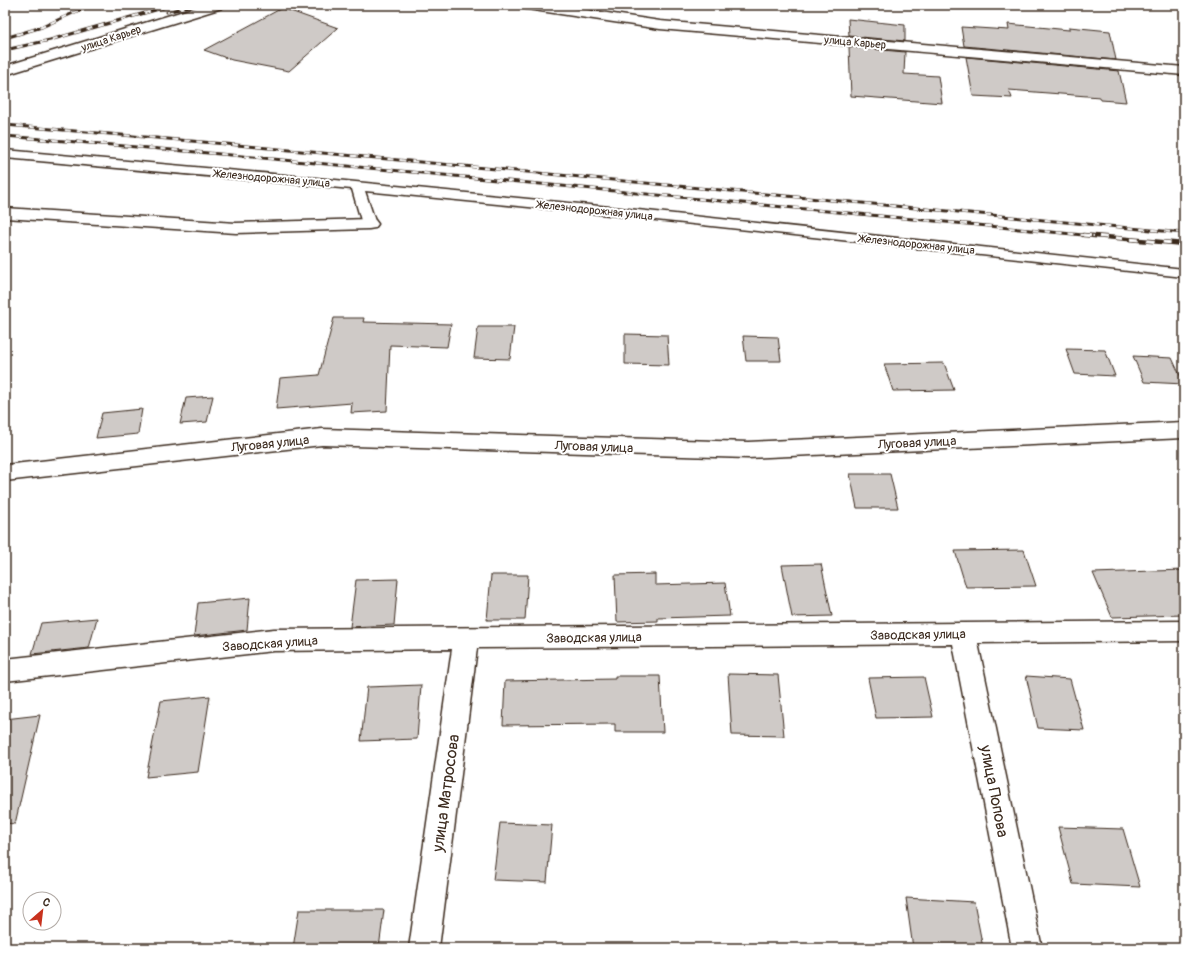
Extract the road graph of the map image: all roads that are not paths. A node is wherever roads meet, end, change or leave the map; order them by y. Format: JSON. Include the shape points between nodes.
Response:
{"nodes":[{"id":1,"x":218,"y":5,"type":"edge"},
{"id":2,"x":527,"y":5,"type":"edge"},
{"id":3,"x":5,"y":71,"type":"edge"},
{"id":4,"x":1184,"y":71,"type":"edge"},
{"id":5,"x":5,"y":154,"type":"edge"},
{"id":6,"x":357,"y":186,"type":"junction"},
{"id":7,"x":5,"y":214,"type":"edge"},
{"id":8,"x":369,"y":224,"type":"joint"},
{"id":9,"x":1184,"y":273,"type":"edge"},
{"id":10,"x":1184,"y":430,"type":"edge"},
{"id":11,"x":5,"y":473,"type":"edge"},
{"id":12,"x":1184,"y":631,"type":"edge"},
{"id":13,"x":963,"y":633,"type":"junction"},
{"id":14,"x":466,"y":638,"type":"junction"},
{"id":15,"x":5,"y":670,"type":"edge"},
{"id":16,"x":424,"y":948,"type":"edge"},
{"id":17,"x":1027,"y":948,"type":"edge"}],
"edges":[{"from":1,"to":3,"type":"street","name":"улица Карьер"},
{"from":2,"to":4,"type":"street","name":"улица Карьер","via":[[660,25]]},
{"from":5,"to":6,"type":"lane","name":"Железнодорожная улица"},
{"from":6,"to":8,"type":"lane"},
{"from":6,"to":9,"type":"lane","name":"Железнодорожная улица"},
{"from":7,"to":8,"type":"street","via":[[236,228]]},
{"from":10,"to":11,"type":"street","name":"Луговая улица","via":[[748,450],[322,437]]},
{"from":12,"to":13,"type":"street","name":"Заводская улица"},
{"from":13,"to":14,"type":"street","name":"Заводская улица"},
{"from":13,"to":17,"type":"street","name":"улица Попова"},
{"from":14,"to":15,"type":"street","name":"Заводская улица","via":[[274,640]]},
{"from":14,"to":16,"type":"street","name":"улица Матросова"}]}
